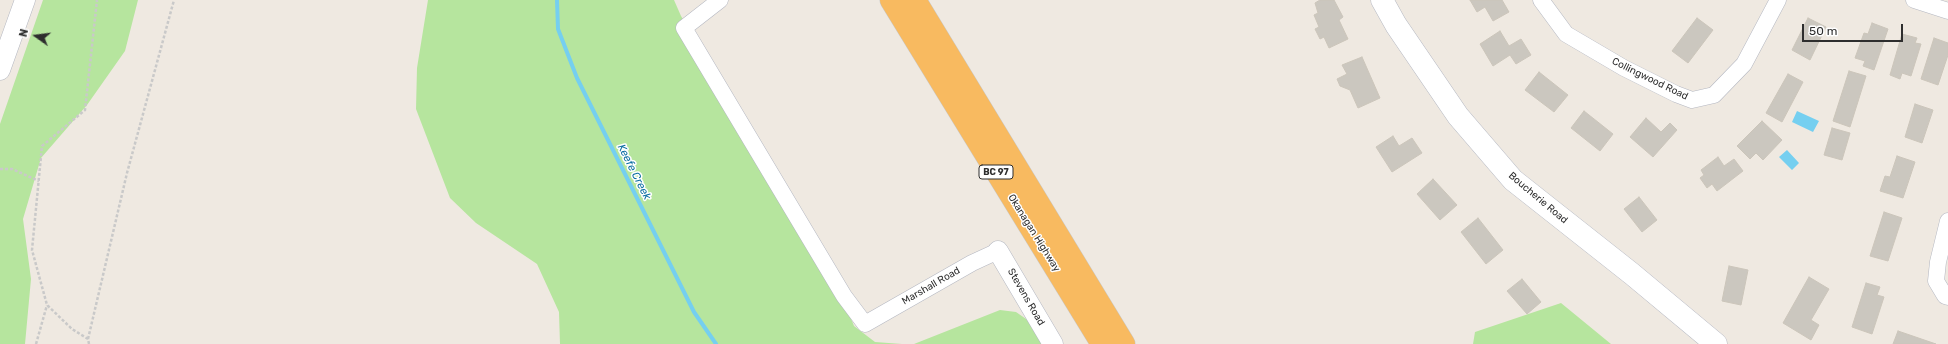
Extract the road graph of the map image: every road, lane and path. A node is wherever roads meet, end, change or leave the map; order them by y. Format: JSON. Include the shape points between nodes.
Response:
{"nodes":[{"id":1,"x":25,"y":0,"type":"edge"},
{"id":2,"x":98,"y":0,"type":"edge"},
{"id":3,"x":174,"y":0,"type":"edge"},
{"id":4,"x":720,"y":0,"type":"edge"},
{"id":5,"x":891,"y":0,"type":"edge"},
{"id":6,"x":916,"y":0,"type":"edge"},
{"id":7,"x":1382,"y":0,"type":"edge"},
{"id":8,"x":1541,"y":0,"type":"edge"},
{"id":9,"x":1778,"y":0,"type":"edge"},
{"id":10,"x":1914,"y":0,"type":"edge"},
{"id":11,"x":1948,"y":11,"type":"edge"},
{"id":12,"x":0,"y":70,"type":"edge"},
{"id":13,"x":0,"y":169,"type":"edge"},
{"id":14,"x":39,"y":181,"type":"junction"},
{"id":15,"x":1948,"y":221,"type":"edge"},
{"id":16,"x":998,"y":251,"type":"joint"},
{"id":17,"x":1948,"y":297,"type":"edge"},
{"id":18,"x":47,"y":305,"type":"junction"},
{"id":19,"x":88,"y":339,"type":"junction"},
{"id":20,"x":36,"y":344,"type":"edge"},
{"id":21,"x":89,"y":344,"type":"edge"},
{"id":22,"x":1053,"y":344,"type":"edge"},
{"id":23,"x":1102,"y":344,"type":"edge"},
{"id":24,"x":1124,"y":344,"type":"edge"},
{"id":25,"x":1716,"y":344,"type":"edge"}],
"edges":[{"from":1,"to":12,"type":"street"},
{"from":2,"to":14,"type":"path","via":[[85,110],[42,146]]},
{"from":3,"to":19,"type":"path","via":[[127,173]]},
{"from":4,"to":16,"type":"street","name":"Marshall Road","via":[[684,28],[844,296],[865,324]]},
{"from":5,"to":23,"type":"highway","name":"Okanagan Highway","number":"BC 97"},
{"from":6,"to":24,"type":"highway","name":"Okanagan Highway","number":"BC 97"},
{"from":7,"to":25,"type":"main road","name":"Boucherie Road","via":[[1458,116],[1513,180]]},
{"from":8,"to":9,"type":"street","name":"Collingwood Road","via":[[1566,34],[1624,68],[1692,100],[1714,95],[1744,64]]},
{"from":10,"to":11,"type":"street"},
{"from":13,"to":14,"type":"path","via":[[12,169]]},
{"from":14,"to":18,"type":"path","via":[[32,250]]},
{"from":15,"to":17,"type":"street","via":[[1936,281]]},
{"from":16,"to":22,"type":"street","name":"Stevens Road"},
{"from":18,"to":19,"type":"path","via":[[72,329]]},
{"from":18,"to":20,"type":"path"},
{"from":19,"to":21,"type":"path"}]}
